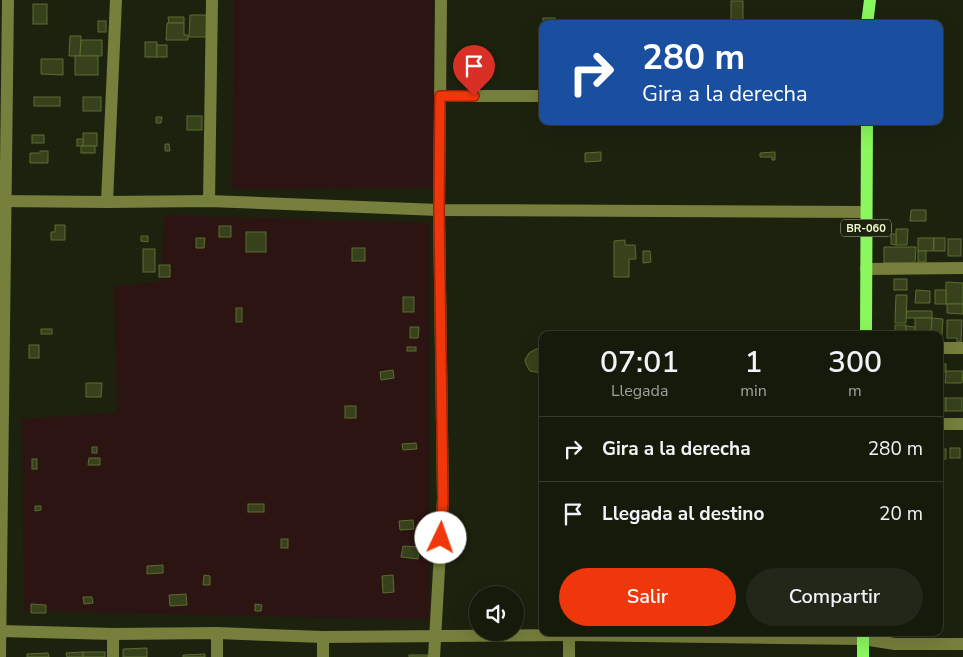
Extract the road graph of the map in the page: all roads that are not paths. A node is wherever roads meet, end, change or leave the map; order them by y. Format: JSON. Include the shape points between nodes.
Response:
{"nodes":[{"id":1,"x":8,"y":0,"type":"edge"},
{"id":2,"x":116,"y":0,"type":"edge"},
{"id":3,"x":212,"y":0,"type":"edge"},
{"id":4,"x":441,"y":0,"type":"edge"},
{"id":5,"x":865,"y":0,"type":"edge"},
{"id":6,"x":870,"y":0,"type":"edge"},
{"id":7,"x":867,"y":20,"type":"edge"},
{"id":8,"x":868,"y":20,"type":"edge"},
{"id":9,"x":440,"y":96,"type":"junction"},
{"id":10,"x":539,"y":96,"type":"edge"},
{"id":11,"x":867,"y":125,"type":"edge"},
{"id":12,"x":2,"y":201,"type":"edge"},
{"id":13,"x":209,"y":201,"type":"junction"},
{"id":14,"x":107,"y":202,"type":"junction"},
{"id":15,"x":439,"y":210,"type":"junction"},
{"id":16,"x":866,"y":212,"type":"junction"},
{"id":17,"x":963,"y":268,"type":"edge"},
{"id":18,"x":866,"y":269,"type":"junction"},
{"id":19,"x":866,"y":331,"type":"edge"},
{"id":20,"x":943,"y":348,"type":"edge"},
{"id":21,"x":963,"y":348,"type":"edge"},
{"id":22,"x":943,"y":424,"type":"edge"},
{"id":23,"x":963,"y":424,"type":"edge"},
{"id":24,"x":0,"y":631,"type":"edge"},
{"id":25,"x":217,"y":632,"type":"junction"},
{"id":26,"x":113,"y":634,"type":"junction"},
{"id":27,"x":539,"y":635,"type":"edge"},
{"id":28,"x":323,"y":636,"type":"junction"},
{"id":29,"x":435,"y":636,"type":"junction"},
{"id":30,"x":569,"y":636,"type":"edge"},
{"id":31,"x":863,"y":636,"type":"edge"},
{"id":32,"x":963,"y":644,"type":"edge"},
{"id":33,"x":0,"y":657,"type":"edge"},
{"id":34,"x":113,"y":657,"type":"edge"},
{"id":35,"x":217,"y":657,"type":"edge"},
{"id":36,"x":323,"y":657,"type":"edge"},
{"id":37,"x":434,"y":657,"type":"edge"},
{"id":38,"x":569,"y":657,"type":"edge"},
{"id":39,"x":863,"y":657,"type":"edge"}],
"edges":[{"from":1,"to":12,"type":"street"},
{"from":2,"to":14,"type":"street"},
{"from":3,"to":13,"type":"street"},
{"from":4,"to":9,"type":"street"},
{"from":5,"to":7,"type":"main road"},
{"from":6,"to":8,"type":"main road"},
{"from":9,"to":10,"type":"street"},
{"from":9,"to":15,"type":"street"},
{"from":11,"to":16,"type":"main road","number":"BR-060"},
{"from":12,"to":14,"type":"street"},
{"from":12,"to":24,"type":"street"},
{"from":13,"to":14,"type":"street"},
{"from":13,"to":15,"type":"street"},
{"from":15,"to":16,"type":"street"},
{"from":15,"to":29,"type":"street","via":[[443,499]]},
{"from":16,"to":18,"type":"main road","number":"BR-060"},
{"from":17,"to":18,"type":"street"},
{"from":18,"to":19,"type":"main road","number":"BR-060"},
{"from":20,"to":21,"type":"street"},
{"from":22,"to":23,"type":"street"},
{"from":24,"to":26,"type":"street"},
{"from":24,"to":33,"type":"street"},
{"from":25,"to":26,"type":"street"},
{"from":25,"to":28,"type":"street"},
{"from":25,"to":35,"type":"street"},
{"from":26,"to":34,"type":"street"},
{"from":27,"to":29,"type":"street"},
{"from":28,"to":29,"type":"street"},
{"from":28,"to":36,"type":"street"},
{"from":29,"to":37,"type":"street"},
{"from":30,"to":38,"type":"street"},
{"from":31,"to":32,"type":"street","via":[[895,644]]},
{"from":31,"to":39,"type":"main road"}]}
